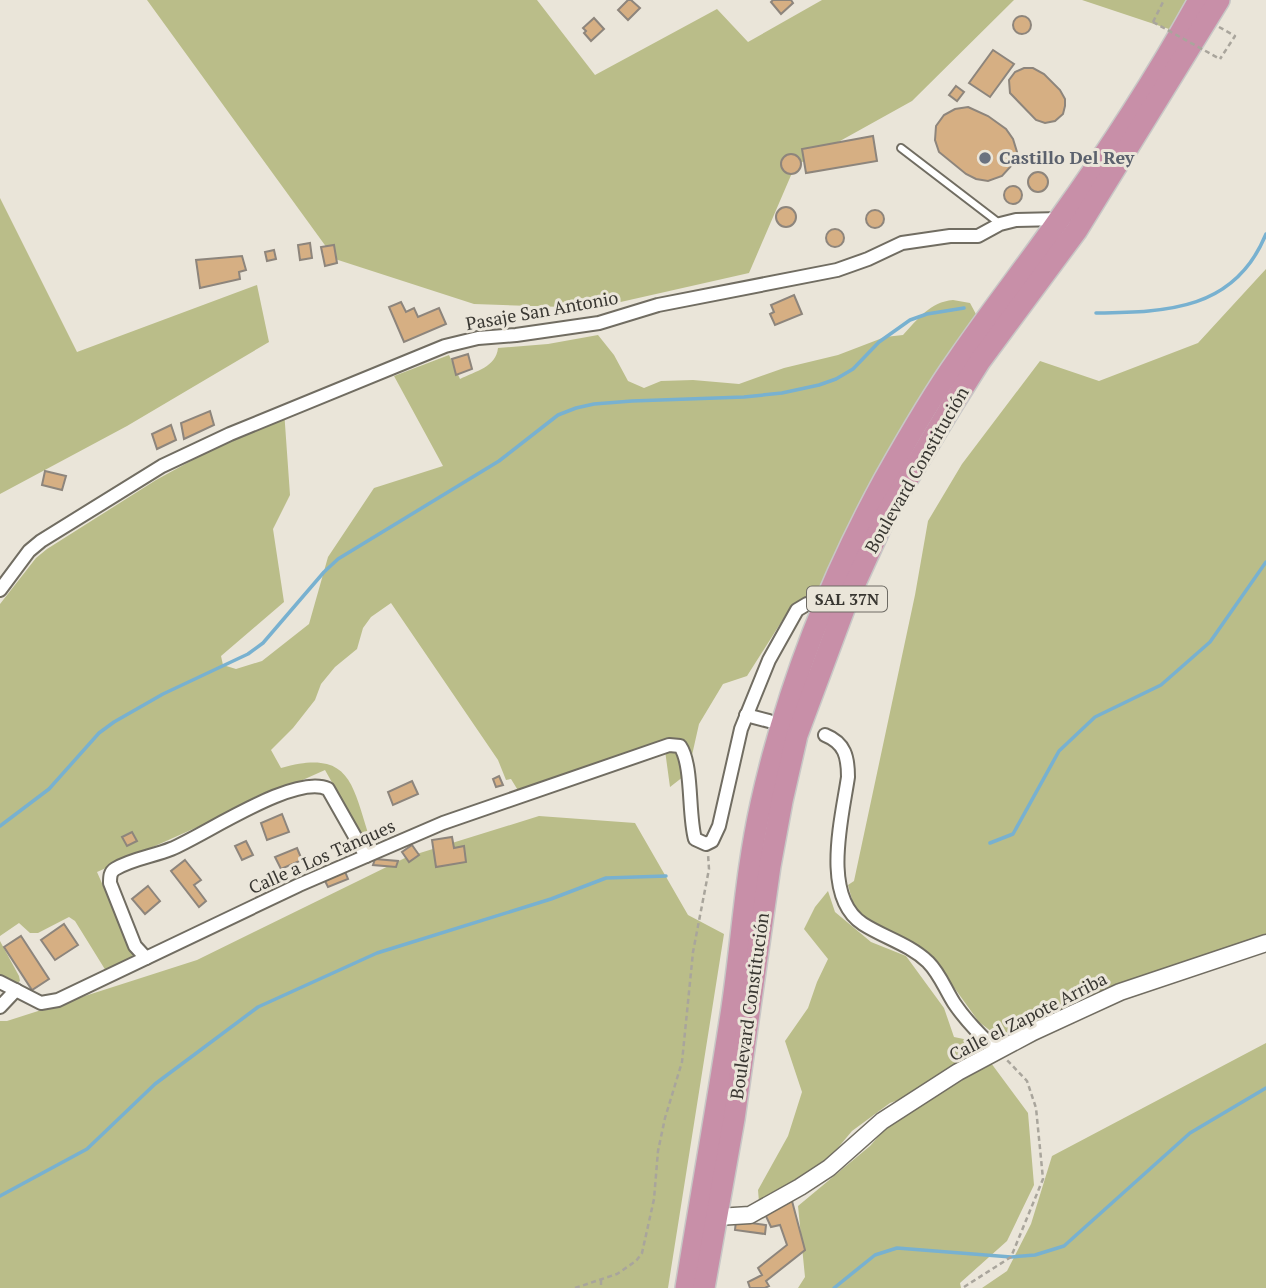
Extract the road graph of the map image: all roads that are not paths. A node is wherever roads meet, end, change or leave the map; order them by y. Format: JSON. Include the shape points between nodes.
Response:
{"nodes":[{"id":1,"x":1199,"y":0,"type":"edge"},
{"id":2,"x":1219,"y":0,"type":"edge"},
{"id":3,"x":901,"y":148,"type":"dead end"},
{"id":4,"x":1060,"y":219,"type":"junction"},
{"id":5,"x":1000,"y":224,"type":"junction"},
{"id":6,"x":0,"y":590,"type":"edge"},
{"id":7,"x":824,"y":607,"type":"junction"},
{"id":8,"x":746,"y":715,"type":"junction"},
{"id":9,"x":769,"y":720,"type":"dead end"},
{"id":10,"x":825,"y":735,"type":"dead end"},
{"id":11,"x":366,"y":856,"type":"junction"},
{"id":12,"x":1266,"y":943,"type":"edge"},
{"id":13,"x":146,"y":958,"type":"junction"},
{"id":14,"x":0,"y":982,"type":"edge"},
{"id":15,"x":16,"y":990,"type":"junction"},
{"id":16,"x":0,"y":1007,"type":"edge"},
{"id":17,"x":997,"y":1051,"type":"junction"},
{"id":18,"x":717,"y":1217,"type":"junction"},
{"id":19,"x":686,"y":1288,"type":"edge"},
{"id":20,"x":704,"y":1288,"type":"edge"}],
"edges":[{"from":1,"to":4,"type":"highway","name":"Boulevard Constitución","number":"SAL 37N","via":[[1169,56]]},
{"from":2,"to":18,"type":"highway","name":"Boulevard Constitución","number":"SAL 37N","via":[[1077,230],[980,361],[944,418],[887,513],[846,601],[797,735],[782,800]]},
{"from":3,"to":5,"type":"lane"},
{"from":4,"to":5,"type":"street","name":"Pasaje San Antonio"},
{"from":4,"to":7,"type":"highway","name":"Boulevard Constitución","number":"SAL 37N","via":[[956,361],[915,427],[883,482]]},
{"from":5,"to":6,"type":"street","name":"Pasaje San Antonio","via":[[978,236],[902,243],[837,270],[681,300],[599,323],[445,346],[230,433],[162,466],[41,541]]},
{"from":7,"to":8,"type":"street","via":[[807,604],[797,610]]},
{"from":7,"to":19,"type":"highway","name":"Boulevard Constitución","number":"SAL 37N","via":[[780,731],[761,807]]},
{"from":8,"to":9,"type":"street"},
{"from":8,"to":11,"type":"street","name":"Calle a Los Tanques","via":[[717,835],[706,844],[695,839],[684,751],[676,744],[443,823]]},
{"from":10,"to":17,"type":"street","via":[[844,750],[848,767],[838,836],[840,887],[846,908],[864,924],[925,959],[975,1031]]},
{"from":11,"to":13,"type":"street","name":"Calle a Los Tanques"},
{"from":11,"to":13,"type":"street","via":[[328,789],[314,786],[269,800],[172,848],[116,868],[110,883],[135,946]]},
{"from":12,"to":17,"type":"street","name":"Calle el Zapote Arriba","via":[[1120,992]]},
{"from":13,"to":15,"type":"street","name":"Calle a Los Tanques","via":[[50,1003]]},
{"from":14,"to":15,"type":"street","name":"Calle a Los Tanques"},
{"from":15,"to":16,"type":"street"},
{"from":17,"to":18,"type":"street","name":"Calle el Zapote Arriba","via":[[882,1121],[800,1187],[750,1215]]},
{"from":18,"to":20,"type":"highway","name":"Boulevard Constitución","number":"SAL 37N"}]}
